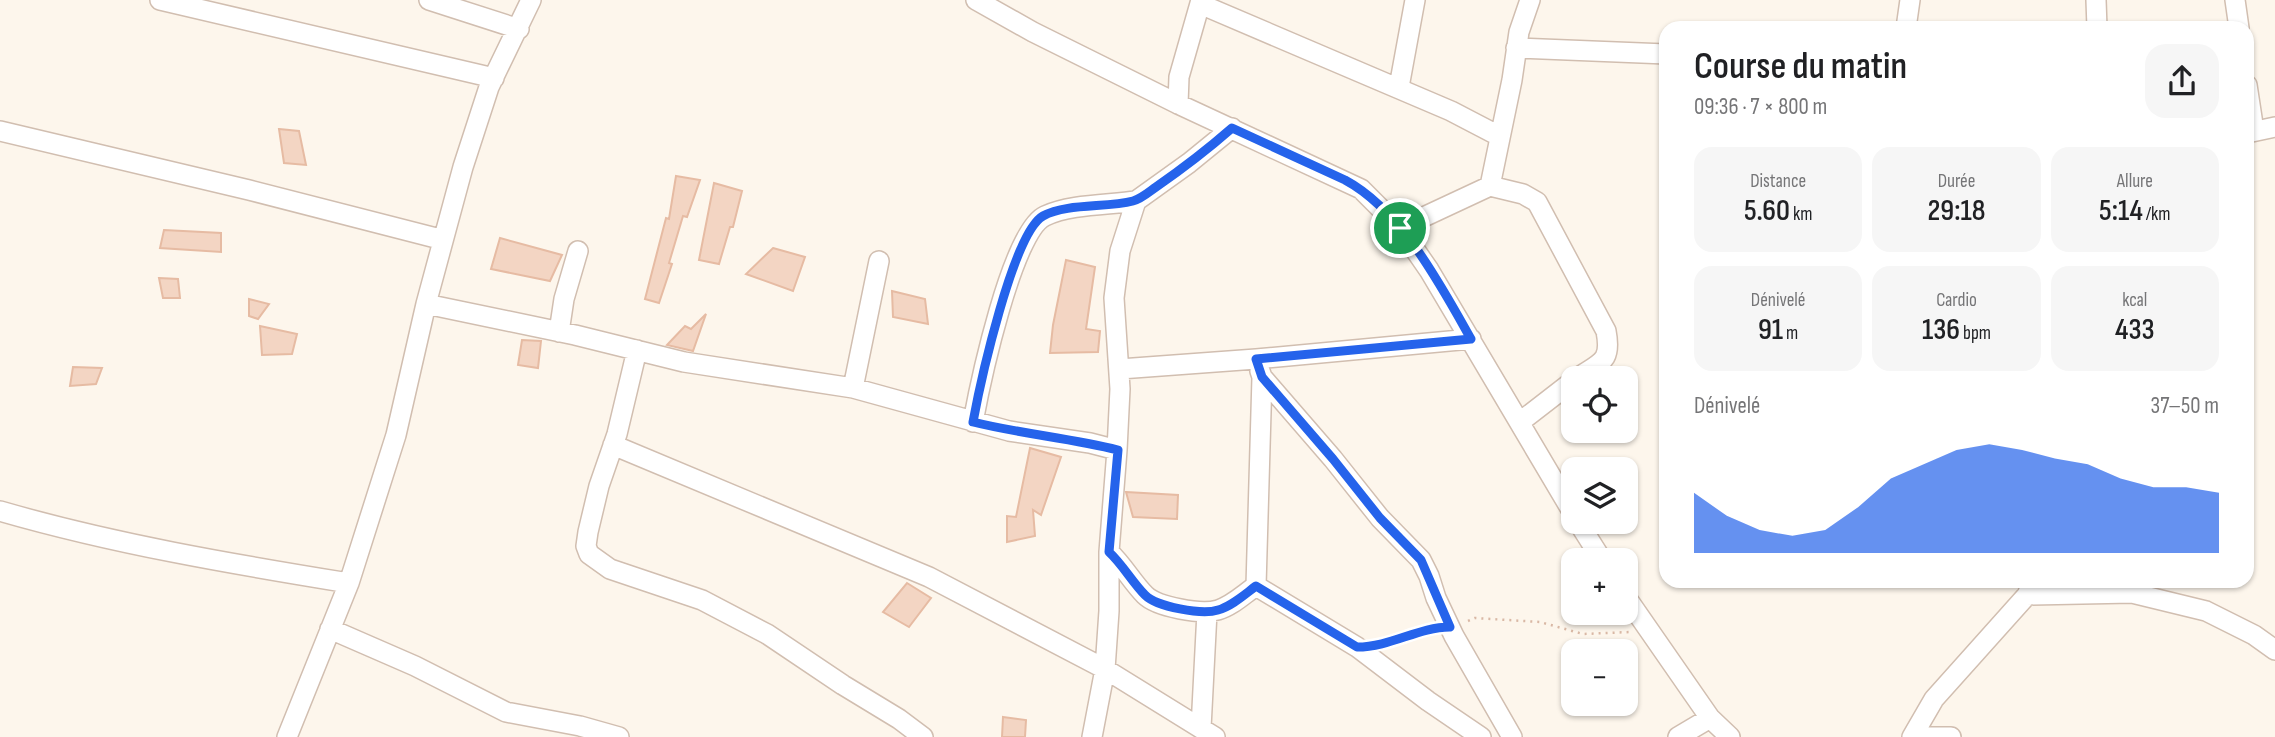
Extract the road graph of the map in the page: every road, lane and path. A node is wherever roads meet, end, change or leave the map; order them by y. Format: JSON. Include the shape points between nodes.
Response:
{"nodes":[{"id":1,"x":160,"y":0,"type":"edge"},
{"id":2,"x":429,"y":0,"type":"edge"},
{"id":3,"x":531,"y":0,"type":"edge"},
{"id":4,"x":976,"y":0,"type":"edge"},
{"id":5,"x":1415,"y":0,"type":"edge"},
{"id":6,"x":1530,"y":0,"type":"edge"},
{"id":7,"x":1910,"y":0,"type":"edge"},
{"id":8,"x":2096,"y":0,"type":"edge"},
{"id":9,"x":2235,"y":0,"type":"edge"},
{"id":10,"x":1200,"y":2,"type":"edge"},
{"id":11,"x":1907,"y":21,"type":"edge"},
{"id":12,"x":2097,"y":21,"type":"edge"},
{"id":13,"x":2238,"y":21,"type":"edge"},
{"id":14,"x":519,"y":29,"type":"junction"},
{"id":15,"x":1516,"y":48,"type":"junction"},
{"id":16,"x":1659,"y":54,"type":"edge"},
{"id":17,"x":494,"y":78,"type":"junction"},
{"id":18,"x":1399,"y":87,"type":"junction"},
{"id":19,"x":1178,"y":104,"type":"junction"},
{"id":20,"x":2275,"y":127,"type":"edge"},
{"id":21,"x":1232,"y":128,"type":"junction"},
{"id":22,"x":0,"y":131,"type":"edge"},
{"id":23,"x":2254,"y":131,"type":"edge"},
{"id":24,"x":1499,"y":136,"type":"junction"},
{"id":25,"x":1490,"y":186,"type":"junction"},
{"id":26,"x":1136,"y":201,"type":"junction"},
{"id":27,"x":1400,"y":228,"type":"junction"},
{"id":28,"x":436,"y":239,"type":"dead end"},
{"id":29,"x":578,"y":251,"type":"dead end"},
{"id":30,"x":879,"y":261,"type":"dead end"},
{"id":31,"x":426,"y":304,"type":"junction"},
{"id":32,"x":559,"y":332,"type":"junction"},
{"id":33,"x":1471,"y":339,"type":"junction"},
{"id":34,"x":637,"y":350,"type":"junction"},
{"id":35,"x":1595,"y":366,"type":"edge"},
{"id":36,"x":1259,"y":368,"type":"junction"},
{"id":37,"x":1120,"y":369,"type":"junction"},
{"id":38,"x":853,"y":388,"type":"junction"},
{"id":39,"x":1561,"y":390,"type":"edge"},
{"id":40,"x":973,"y":422,"type":"junction"},
{"id":41,"x":1520,"y":422,"type":"junction"},
{"id":42,"x":613,"y":445,"type":"junction"},
{"id":43,"x":1118,"y":450,"type":"junction"},
{"id":44,"x":1561,"y":492,"type":"edge"},
{"id":45,"x":0,"y":512,"type":"edge"},
{"id":46,"x":1109,"y":552,"type":"junction"},
{"id":47,"x":349,"y":583,"type":"junction"},
{"id":48,"x":1256,"y":586,"type":"junction"},
{"id":49,"x":2030,"y":588,"type":"edge"},
{"id":50,"x":1207,"y":612,"type":"junction"},
{"id":51,"x":1638,"y":616,"type":"edge"},
{"id":52,"x":1450,"y":627,"type":"junction"},
{"id":53,"x":330,"y":629,"type":"junction"},
{"id":54,"x":1647,"y":631,"type":"junction"},
{"id":55,"x":1357,"y":647,"type":"junction"},
{"id":56,"x":2275,"y":650,"type":"edge"},
{"id":57,"x":1105,"y":669,"type":"junction"},
{"id":58,"x":1710,"y":718,"type":"junction"},
{"id":59,"x":1208,"y":733,"type":"edge"},
{"id":60,"x":287,"y":737,"type":"edge"},
{"id":61,"x":619,"y":737,"type":"edge"},
{"id":62,"x":923,"y":737,"type":"edge"},
{"id":63,"x":1092,"y":737,"type":"edge"},
{"id":64,"x":1481,"y":737,"type":"edge"},
{"id":65,"x":1512,"y":737,"type":"edge"},
{"id":66,"x":1678,"y":737,"type":"edge"},
{"id":67,"x":1730,"y":737,"type":"edge"},
{"id":68,"x":1912,"y":737,"type":"edge"},
{"id":69,"x":1927,"y":737,"type":"edge"},
{"id":70,"x":1951,"y":737,"type":"edge"}],
"edges":[{"from":1,"to":17,"type":"street"},
{"from":2,"to":14,"type":"street"},
{"from":3,"to":14,"type":"street"},
{"from":4,"to":19,"type":"street"},
{"from":5,"to":18,"type":"street"},
{"from":6,"to":15,"type":"street"},
{"from":7,"to":11,"type":"street"},
{"from":8,"to":12,"type":"street"},
{"from":9,"to":13,"type":"street"},
{"from":10,"to":18,"type":"street"},
{"from":10,"to":19,"type":"street","via":[[1179,77]]},
{"from":14,"to":17,"type":"street"},
{"from":15,"to":16,"type":"street"},
{"from":15,"to":24,"type":"street"},
{"from":17,"to":31,"type":"street","via":[[463,167]]},
{"from":18,"to":24,"type":"street"},
{"from":19,"to":21,"type":"street"},
{"from":20,"to":23,"type":"street"},
{"from":21,"to":26,"type":"street"},
{"from":21,"to":27,"type":"street","via":[[1361,189]]},
{"from":22,"to":28,"type":"street"},
{"from":24,"to":25,"type":"street"},
{"from":25,"to":27,"type":"street"},
{"from":25,"to":35,"type":"street","via":[[1537,202],[1606,331],[1609,349]]},
{"from":26,"to":37,"type":"street","via":[[1115,273]]},
{"from":26,"to":40,"type":"street","via":[[1062,210],[1043,216],[1033,226],[992,333]]},
{"from":27,"to":33,"type":"street"},
{"from":29,"to":32,"type":"street"},
{"from":30,"to":38,"type":"street"},
{"from":31,"to":32,"type":"street"},
{"from":31,"to":47,"type":"street","via":[[396,435]]},
{"from":32,"to":34,"type":"street"},
{"from":33,"to":36,"type":"street"},
{"from":33,"to":41,"type":"street"},
{"from":34,"to":38,"type":"street","via":[[684,362]]},
{"from":34,"to":42,"type":"street"},
{"from":36,"to":37,"type":"street"},
{"from":36,"to":48,"type":"street"},
{"from":36,"to":52,"type":"street","via":[[1380,518],[1421,560]]},
{"from":37,"to":43,"type":"street"},
{"from":38,"to":40,"type":"street"},
{"from":39,"to":41,"type":"street"},
{"from":40,"to":43,"type":"street"},
{"from":41,"to":44,"type":"street"},
{"from":42,"to":57,"type":"street","via":[[929,577]]},
{"from":42,"to":62,"type":"street","via":[[588,532],[589,554],[610,569],[702,600],[767,634]]},
{"from":43,"to":46,"type":"street"},
{"from":45,"to":47,"type":"street","via":[[224,563]]},
{"from":46,"to":50,"type":"street","via":[[1155,603]]},
{"from":46,"to":57,"type":"street"},
{"from":47,"to":53,"type":"street"},
{"from":48,"to":50,"type":"street","via":[[1220,610]]},
{"from":48,"to":55,"type":"street"},
{"from":49,"to":56,"type":"street","via":[[2132,593],[2206,611]]},
{"from":49,"to":68,"type":"street","via":[[1934,699]]},
{"from":50,"to":59,"type":"street"},
{"from":51,"to":54,"type":"street"},
{"from":52,"to":54,"type":"path","via":[[1475,618],[1540,622],[1583,634]]},
{"from":52,"to":55,"type":"path"},
{"from":52,"to":65,"type":"street"},
{"from":53,"to":60,"type":"street"},
{"from":53,"to":61,"type":"street","via":[[506,712]]},
{"from":54,"to":58,"type":"street"},
{"from":55,"to":64,"type":"street"},
{"from":57,"to":59,"type":"street"},
{"from":57,"to":63,"type":"street"},
{"from":58,"to":66,"type":"street"},
{"from":58,"to":67,"type":"street"},
{"from":69,"to":70,"type":"street"}]}
